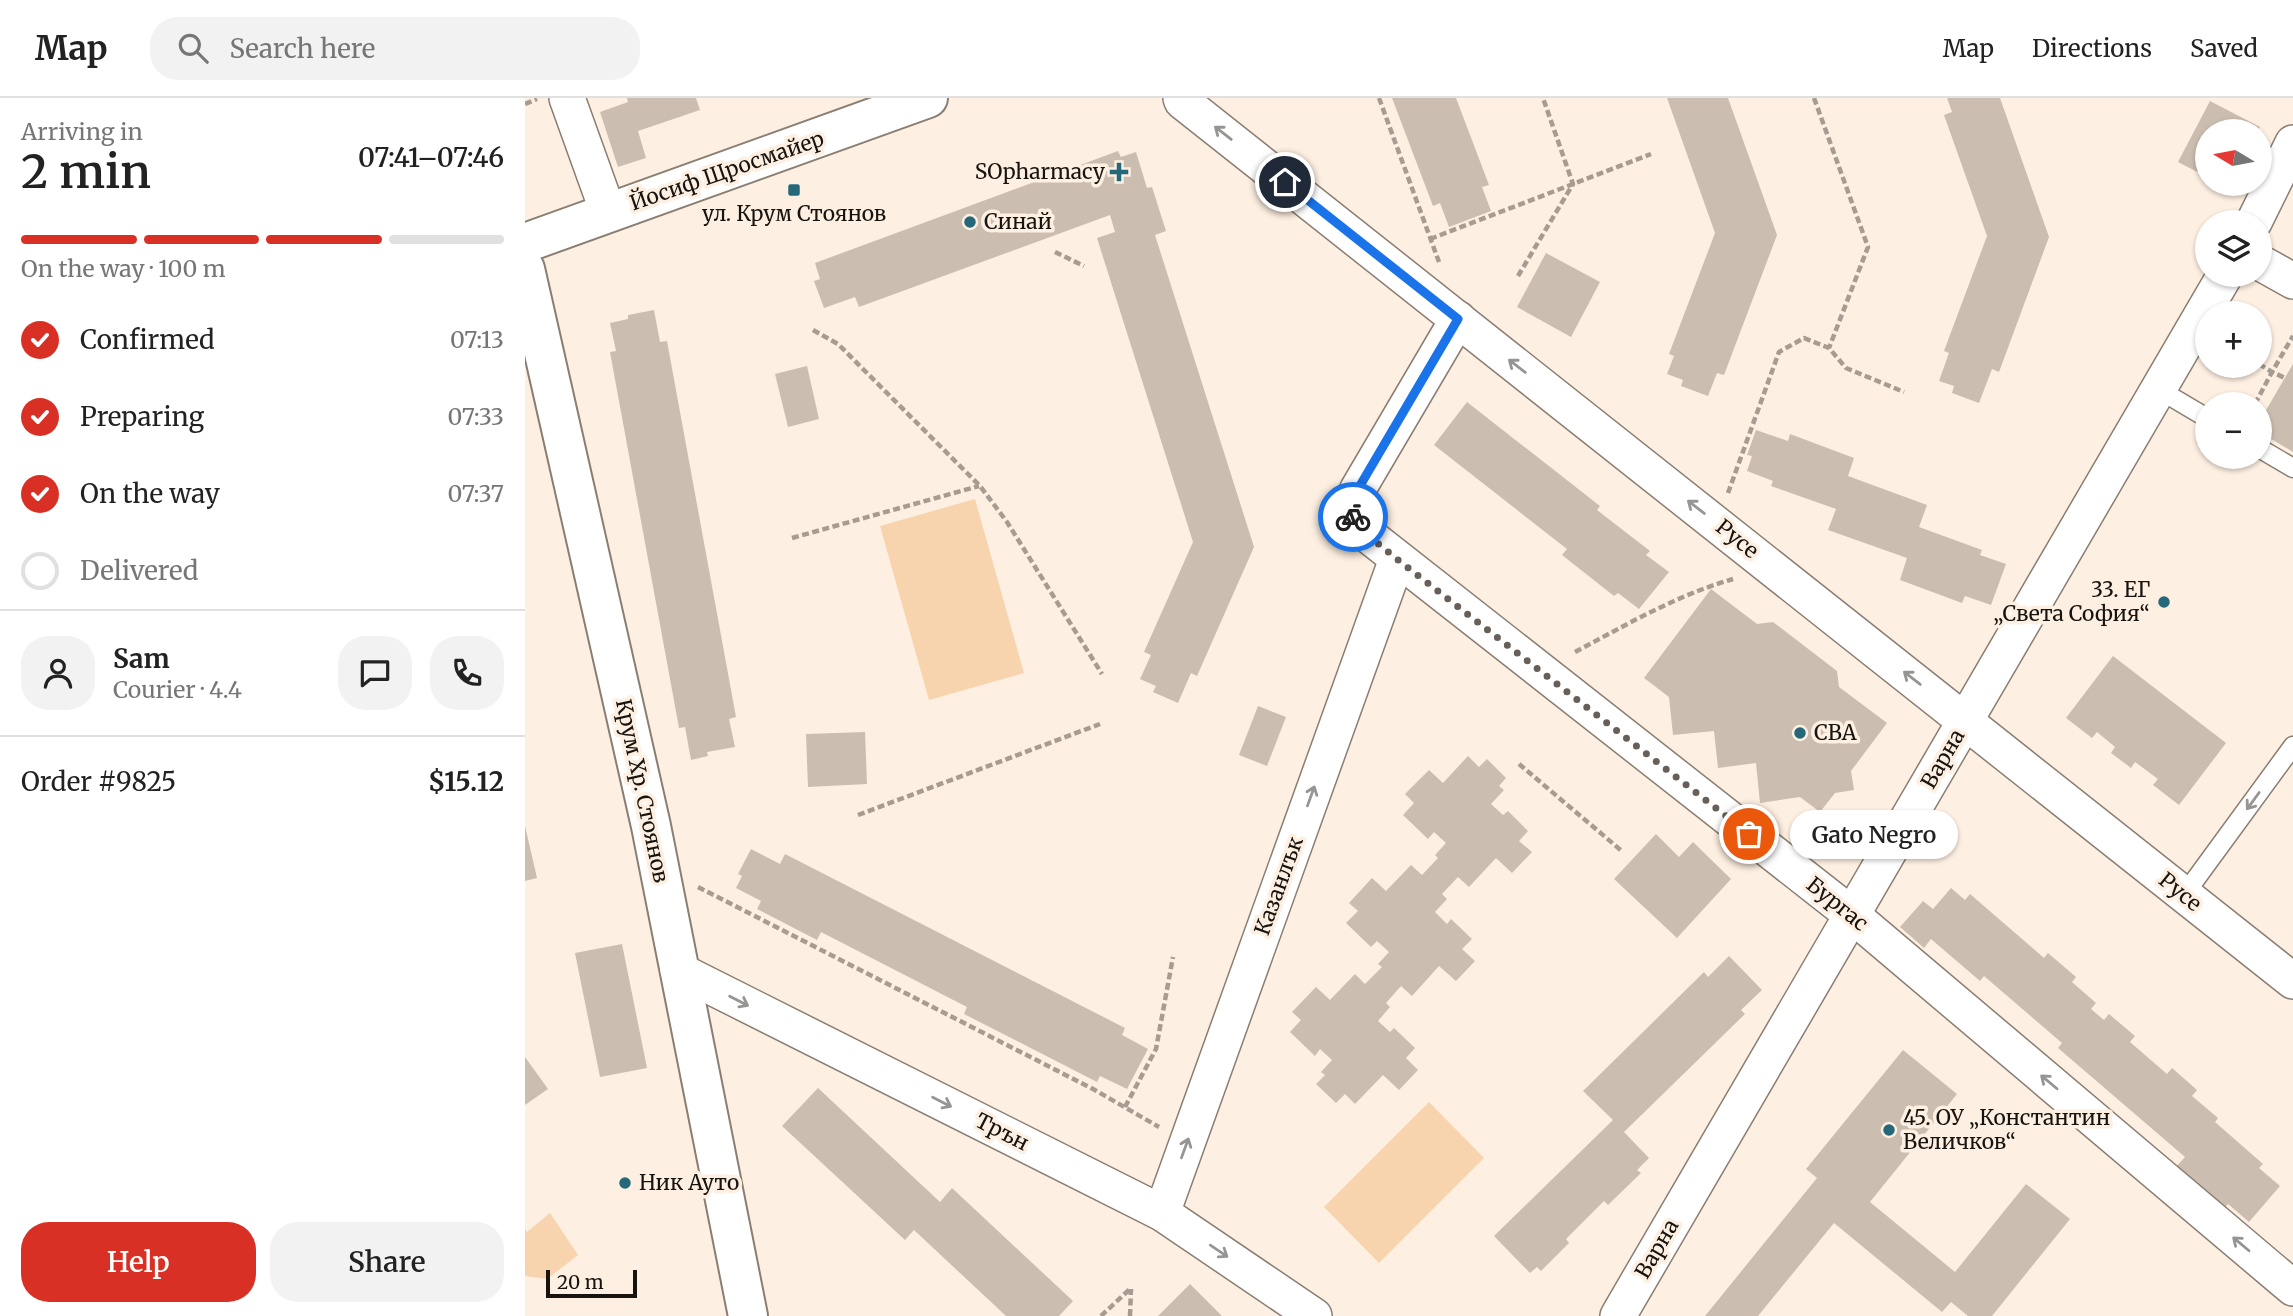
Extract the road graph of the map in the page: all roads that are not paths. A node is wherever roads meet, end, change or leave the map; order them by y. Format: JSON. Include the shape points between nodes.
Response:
{"nodes":[{"id":1,"x":567,"y":98,"type":"edge"},
{"id":2,"x":929,"y":98,"type":"edge"},
{"id":3,"x":1181,"y":98,"type":"edge"},
{"id":4,"x":877,"y":107,"type":"edge"},
{"id":5,"x":2293,"y":143,"type":"edge"},
{"id":6,"x":2261,"y":210,"type":"edge"},
{"id":7,"x":608,"y":212,"type":"junction"},
{"id":8,"x":525,"y":243,"type":"edge"},
{"id":9,"x":525,"y":268,"type":"edge"},
{"id":10,"x":2272,"y":269,"type":"edge"},
{"id":11,"x":2293,"y":281,"type":"edge"},
{"id":12,"x":2218,"y":287,"type":"edge"},
{"id":13,"x":1458,"y":319,"type":"junction"},
{"id":14,"x":2158,"y":389,"type":"junction"},
{"id":15,"x":2195,"y":411,"type":"edge"},
{"id":16,"x":2272,"y":456,"type":"edge"},
{"id":17,"x":2293,"y":468,"type":"edge"},
{"id":18,"x":1397,"y":559,"type":"junction"},
{"id":19,"x":1966,"y":721,"type":"junction"},
{"id":20,"x":2293,"y":746,"type":"edge"},
{"id":21,"x":2184,"y":895,"type":"junction"},
{"id":22,"x":1852,"y":915,"type":"junction"},
{"id":23,"x":678,"y":970,"type":"junction"},
{"id":24,"x":2293,"y":981,"type":"edge"},
{"id":25,"x":1162,"y":1213,"type":"junction"},
{"id":26,"x":2293,"y":1289,"type":"edge"},
{"id":27,"x":748,"y":1316,"type":"edge"},
{"id":28,"x":1314,"y":1316,"type":"edge"},
{"id":29,"x":1618,"y":1316,"type":"edge"}],
"edges":[{"from":1,"to":7,"type":"street"},
{"from":2,"to":4,"type":"street","name":"Йосиф Щросмайер"},
{"from":13,"to":3,"type":"street","name":"Русе","one_way":true},
{"from":4,"to":7,"type":"street","name":"Йосиф Щросмайер","via":[[729,172]]},
{"from":5,"to":6,"type":"street"},
{"from":7,"to":8,"type":"street","name":"Йосиф Щросмайер"},
{"from":9,"to":23,"type":"street","name":"Крум Хр. Стоянов"},
{"from":10,"to":11,"type":"street"},
{"from":12,"to":14,"type":"street","name":"Варна"},
{"from":13,"to":18,"type":"street","name":"Бургас","via":[[1352,502],[1359,528]]},
{"from":19,"to":13,"type":"street","name":"Русе","one_way":true},
{"from":14,"to":15,"type":"lane"},
{"from":14,"to":19,"type":"street","name":"Варна"},
{"from":16,"to":17,"type":"lane"},
{"from":18,"to":22,"type":"street","name":"Бургас"},
{"from":25,"to":18,"type":"street","name":"Казанлък","one_way":true},
{"from":19,"to":21,"type":"street","name":"Русе"},
{"from":19,"to":22,"type":"street","name":"Варна"},
{"from":20,"to":21,"type":"lane","one_way":true},
{"from":21,"to":24,"type":"street","name":"Русе"},
{"from":26,"to":22,"type":"street","name":"Бургас","one_way":true},
{"from":22,"to":29,"type":"street","name":"Варна"},
{"from":23,"to":25,"type":"street","name":"Трън","one_way":true},
{"from":23,"to":27,"type":"street","name":"Крум Хр. Стоянов"},
{"from":25,"to":28,"type":"street","name":"Трън","one_way":true}]}
